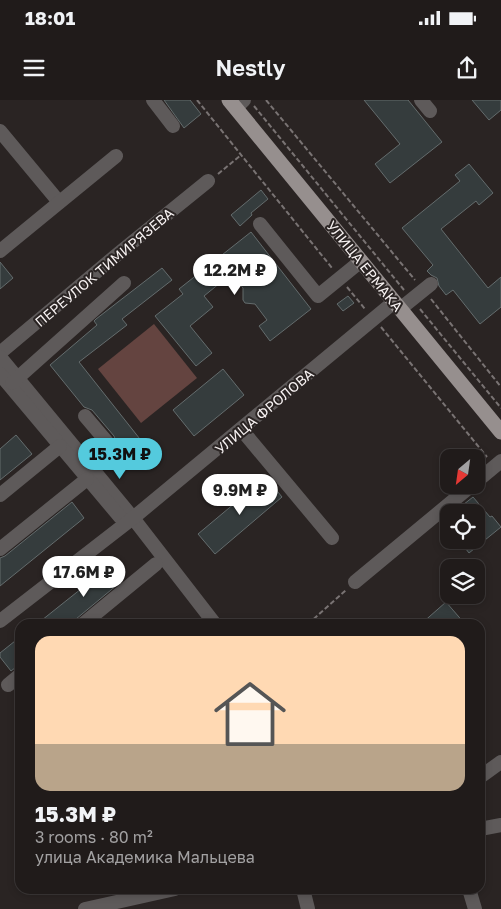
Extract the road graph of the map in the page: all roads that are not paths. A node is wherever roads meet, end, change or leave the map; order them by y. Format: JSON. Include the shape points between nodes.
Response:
{"nodes":[{"id":1,"x":152,"y":100,"type":"edge"},
{"id":2,"x":240,"y":102,"type":"edge"},
{"id":3,"x":173,"y":126,"type":"dead end"},
{"id":4,"x":0,"y":131,"type":"edge"},
{"id":5,"x":116,"y":156,"type":"dead end"},
{"id":6,"x":208,"y":181,"type":"road end"},
{"id":7,"x":59,"y":202,"type":"junction"},
{"id":8,"x":260,"y":224,"type":"dead end"},
{"id":9,"x":0,"y":251,"type":"edge"},
{"id":10,"x":361,"y":261,"type":"junction"},
{"id":11,"x":124,"y":283,"type":"dead end"},
{"id":12,"x":427,"y":287,"type":"road end"},
{"id":13,"x":397,"y":306,"type":"junction"},
{"id":14,"x":0,"y":355,"type":"edge"},
{"id":15,"x":9,"y":379,"type":"edge"},
{"id":16,"x":85,"y":416,"type":"dead end"},
{"id":17,"x":241,"y":429,"type":"junction"},
{"id":18,"x":501,"y":432,"type":"edge"},
{"id":19,"x":60,"y":446,"type":"junction"},
{"id":20,"x":85,"y":460,"type":"junction"},
{"id":21,"x":501,"y":461,"type":"edge"},
{"id":22,"x":485,"y":474,"type":"edge"},
{"id":23,"x":87,"y":479,"type":"junction"},
{"id":24,"x":461,"y":494,"type":"edge"},
{"id":25,"x":0,"y":495,"type":"edge"},
{"id":26,"x":129,"y":521,"type":"junction"},
{"id":27,"x":332,"y":538,"type":"dead end"},
{"id":28,"x":0,"y":549,"type":"edge"},
{"id":29,"x":156,"y":564,"type":"junction"},
{"id":30,"x":355,"y":582,"type":"road end"},
{"id":31,"x":89,"y":619,"type":"edge"},
{"id":32,"x":199,"y":619,"type":"edge"},
{"id":33,"x":211,"y":619,"type":"edge"},
{"id":34,"x":0,"y":621,"type":"edge"},
{"id":35,"x":15,"y":680,"type":"edge"},
{"id":36,"x":8,"y":685,"type":"dead end"},
{"id":37,"x":501,"y":762,"type":"edge"},
{"id":38,"x":485,"y":773,"type":"edge"},
{"id":39,"x":501,"y":825,"type":"edge"},
{"id":40,"x":485,"y":828,"type":"edge"},
{"id":41,"x":162,"y":894,"type":"edge"},
{"id":42,"x":304,"y":894,"type":"edge"},
{"id":43,"x":470,"y":894,"type":"edge"},
{"id":44,"x":138,"y":903,"type":"edge"},
{"id":45,"x":85,"y":909,"type":"edge"},
{"id":46,"x":308,"y":909,"type":"edge"},
{"id":47,"x":475,"y":909,"type":"edge"}],
"edges":[{"from":1,"to":3,"type":"street"},
{"from":2,"to":10,"type":"main road","name":"УЛИЦА ЕРМАКА"},
{"from":4,"to":7,"type":"street"},
{"from":5,"to":7,"type":"street"},
{"from":6,"to":14,"type":"street","name":"ПЕРЕУЛОК ТИМИРЯЗЕВА"},
{"from":7,"to":9,"type":"street"},
{"from":8,"to":10,"type":"street","via":[[318,296]]},
{"from":10,"to":13,"type":"main road","name":"УЛИЦА ЕРМАКА"},
{"from":11,"to":15,"type":"street"},
{"from":12,"to":13,"type":"street","name":"УЛИЦА ФРОЛОВА","via":[[412,300]]},
{"from":13,"to":17,"type":"street","name":"УЛИЦА ФРОЛОВА"},
{"from":13,"to":18,"type":"main road","name":"УЛИЦА ЕРМАКА"},
{"from":14,"to":15,"type":"street"},
{"from":15,"to":19,"type":"street"},
{"from":15,"to":20,"type":"street"},
{"from":16,"to":20,"type":"street","via":[[106,442]]},
{"from":17,"to":26,"type":"street","name":"УЛИЦА ФРОЛОВА"},
{"from":17,"to":27,"type":"street"},
{"from":19,"to":23,"type":"street"},
{"from":19,"to":25,"type":"street"},
{"from":20,"to":26,"type":"street"},
{"from":21,"to":22,"type":"street"},
{"from":23,"to":26,"type":"street"},
{"from":23,"to":28,"type":"street"},
{"from":24,"to":30,"type":"street"},
{"from":26,"to":29,"type":"street"},
{"from":26,"to":33,"type":"street"},
{"from":26,"to":34,"type":"street","name":"УЛИЦА ФРОЛОВА"},
{"from":29,"to":31,"type":"street"},
{"from":29,"to":32,"type":"street"},
{"from":35,"to":36,"type":"street"},
{"from":37,"to":38,"type":"street"},
{"from":39,"to":40,"type":"street"},
{"from":41,"to":44,"type":"street"},
{"from":42,"to":46,"type":"street"},
{"from":43,"to":47,"type":"street"},
{"from":44,"to":45,"type":"street"}]}
